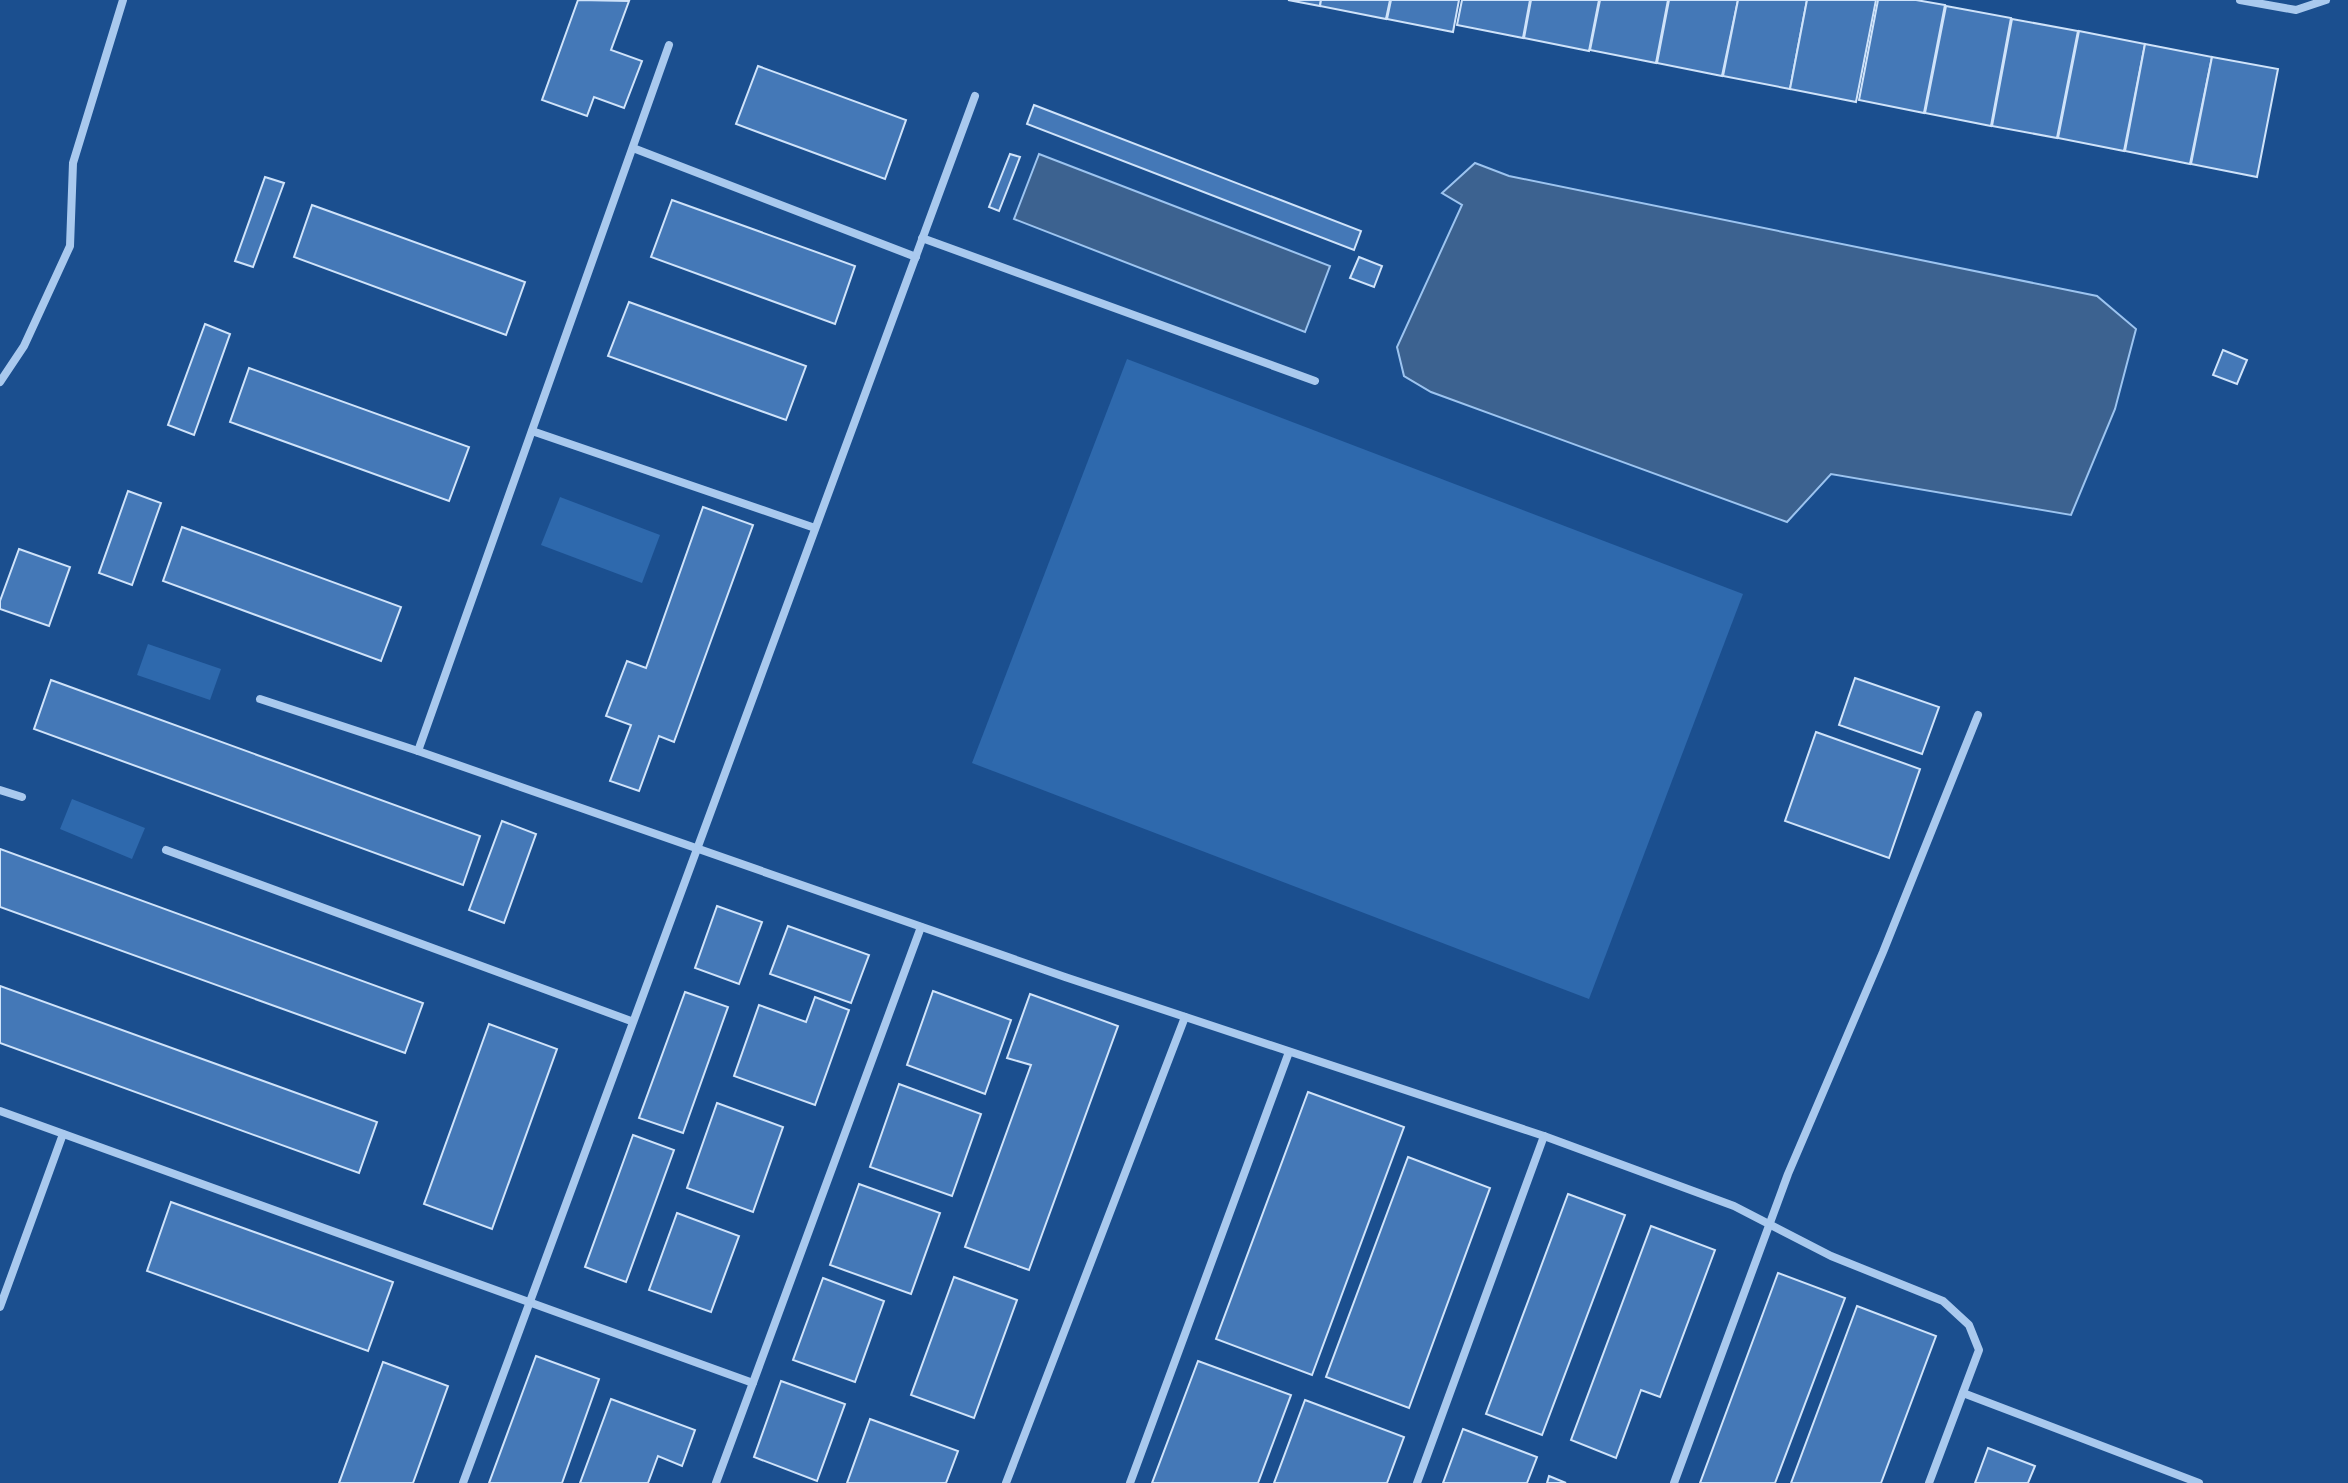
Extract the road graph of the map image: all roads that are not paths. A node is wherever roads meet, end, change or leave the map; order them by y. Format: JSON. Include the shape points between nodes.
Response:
{"nodes":[{"id":1,"x":123,"y":0,"type":"edge"},
{"id":2,"x":2240,"y":0,"type":"edge"},
{"id":3,"x":2326,"y":0,"type":"edge"},
{"id":4,"x":669,"y":45,"type":"dead end"},
{"id":5,"x":975,"y":96,"type":"dead end"},
{"id":6,"x":633,"y":148,"type":"junction"},
{"id":7,"x":922,"y":238,"type":"junction"},
{"id":8,"x":916,"y":257,"type":"junction"},
{"id":9,"x":1315,"y":381,"type":"dead end"},
{"id":10,"x":0,"y":382,"type":"edge"},
{"id":11,"x":532,"y":431,"type":"junction"},
{"id":12,"x":815,"y":528,"type":"junction"},
{"id":13,"x":260,"y":699,"type":"dead end"},
{"id":14,"x":1978,"y":715,"type":"dead end"},
{"id":15,"x":418,"y":751,"type":"junction"},
{"id":16,"x":0,"y":790,"type":"edge"},
{"id":17,"x":22,"y":797,"type":"dead end"},
{"id":18,"x":696,"y":848,"type":"junction"},
{"id":19,"x":166,"y":850,"type":"dead end"},
{"id":20,"x":921,"y":927,"type":"junction"},
{"id":21,"x":1185,"y":1017,"type":"junction"},
{"id":22,"x":631,"y":1021,"type":"junction"},
{"id":23,"x":1289,"y":1052,"type":"junction"},
{"id":24,"x":0,"y":1111,"type":"edge"},
{"id":25,"x":63,"y":1134,"type":"junction"},
{"id":26,"x":1544,"y":1136,"type":"junction"},
{"id":27,"x":1769,"y":1225,"type":"junction"},
{"id":28,"x":528,"y":1301,"type":"junction"},
{"id":29,"x":0,"y":1307,"type":"edge"},
{"id":30,"x":753,"y":1383,"type":"junction"},
{"id":31,"x":1963,"y":1393,"type":"junction"},
{"id":32,"x":2196,"y":1482,"type":"edge"},
{"id":33,"x":463,"y":1483,"type":"edge"},
{"id":34,"x":716,"y":1483,"type":"edge"},
{"id":35,"x":1006,"y":1483,"type":"edge"},
{"id":36,"x":1130,"y":1483,"type":"edge"},
{"id":37,"x":1417,"y":1483,"type":"edge"},
{"id":38,"x":1674,"y":1483,"type":"edge"},
{"id":39,"x":1929,"y":1483,"type":"edge"}],
"edges":[{"from":1,"to":10,"type":"street","via":[[73,163],[70,246],[24,346]]},
{"from":2,"to":3,"type":"street","via":[[2296,10]]},
{"from":4,"to":6,"type":"street"},
{"from":5,"to":7,"type":"street"},
{"from":6,"to":8,"type":"street"},
{"from":6,"to":11,"type":"street"},
{"from":7,"to":8,"type":"street"},
{"from":7,"to":9,"type":"street"},
{"from":8,"to":12,"type":"street"},
{"from":11,"to":12,"type":"street"},
{"from":11,"to":15,"type":"street"},
{"from":12,"to":18,"type":"street"},
{"from":13,"to":15,"type":"street"},
{"from":14,"to":27,"type":"street"},
{"from":15,"to":18,"type":"street"},
{"from":16,"to":17,"type":"street"},
{"from":18,"to":20,"type":"street"},
{"from":18,"to":22,"type":"street"},
{"from":19,"to":22,"type":"street"},
{"from":20,"to":21,"type":"street"},
{"from":20,"to":30,"type":"street"},
{"from":21,"to":23,"type":"street"},
{"from":21,"to":35,"type":"street"},
{"from":22,"to":28,"type":"street"},
{"from":23,"to":26,"type":"street"},
{"from":23,"to":36,"type":"street"},
{"from":24,"to":25,"type":"street"},
{"from":25,"to":28,"type":"street"},
{"from":25,"to":29,"type":"street"},
{"from":26,"to":27,"type":"street","via":[[1734,1206]]},
{"from":26,"to":37,"type":"street"},
{"from":27,"to":31,"type":"street","via":[[1943,1301],[1969,1325],[1979,1350]]},
{"from":27,"to":38,"type":"street"},
{"from":28,"to":30,"type":"street"},
{"from":28,"to":33,"type":"street"},
{"from":30,"to":34,"type":"street"},
{"from":31,"to":32,"type":"street"},
{"from":31,"to":39,"type":"street"}]}
